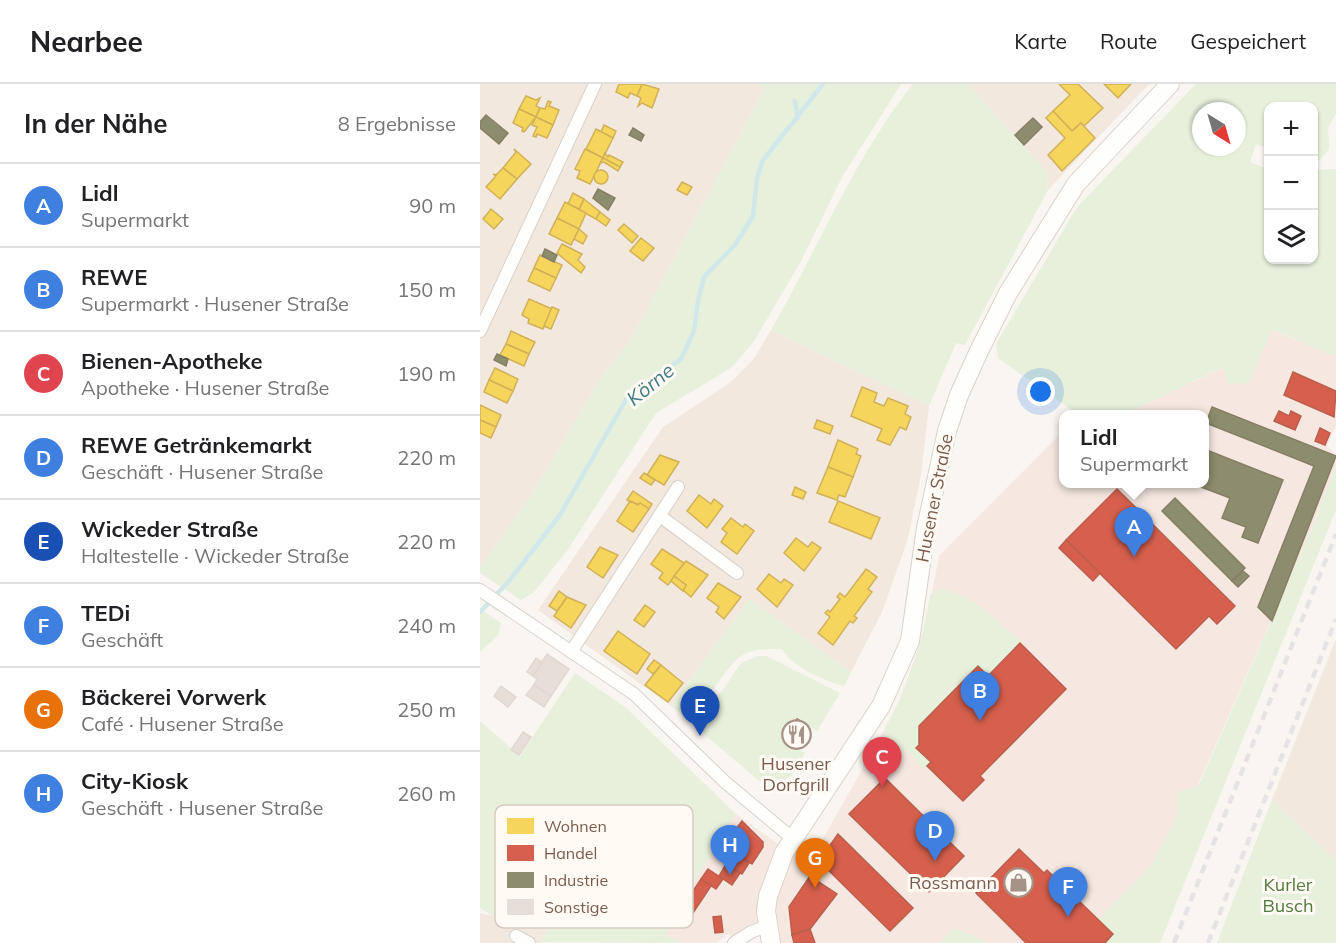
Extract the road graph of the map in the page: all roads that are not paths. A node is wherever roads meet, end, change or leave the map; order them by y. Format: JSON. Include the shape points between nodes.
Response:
{"nodes":[{"id":1,"x":595,"y":84,"type":"edge"},
{"id":2,"x":1170,"y":84,"type":"edge"},
{"id":3,"x":480,"y":331,"type":"edge"},
{"id":4,"x":678,"y":487,"type":"dead end"},
{"id":5,"x":660,"y":516,"type":"junction"},
{"id":6,"x":737,"y":573,"type":"dead end"},
{"id":7,"x":480,"y":590,"type":"edge"},
{"id":8,"x":571,"y":652,"type":"junction"},
{"id":9,"x":792,"y":838,"type":"junction"},
{"id":10,"x":769,"y":934,"type":"edge"},
{"id":11,"x":516,"y":936,"type":"dead end"},
{"id":12,"x":529,"y":943,"type":"edge"},
{"id":13,"x":735,"y":943,"type":"edge"}],
"edges":[{"from":1,"to":3,"type":"street"},
{"from":2,"to":9,"type":"street","name":"Husener Straße","via":[[1076,183],[988,331],[947,431],[926,528],[910,641],[898,673],[867,728]]},
{"from":4,"to":5,"type":"street"},
{"from":5,"to":6,"type":"street"},
{"from":5,"to":8,"type":"street"},
{"from":7,"to":8,"type":"street"},
{"from":8,"to":9,"type":"street","via":[[654,711],[725,782]]},
{"from":9,"to":10,"type":"street","name":"Husener Straße","via":[[768,896]]},
{"from":10,"to":13,"type":"street","via":[[751,932]]},
{"from":11,"to":12,"type":"street"}]}
